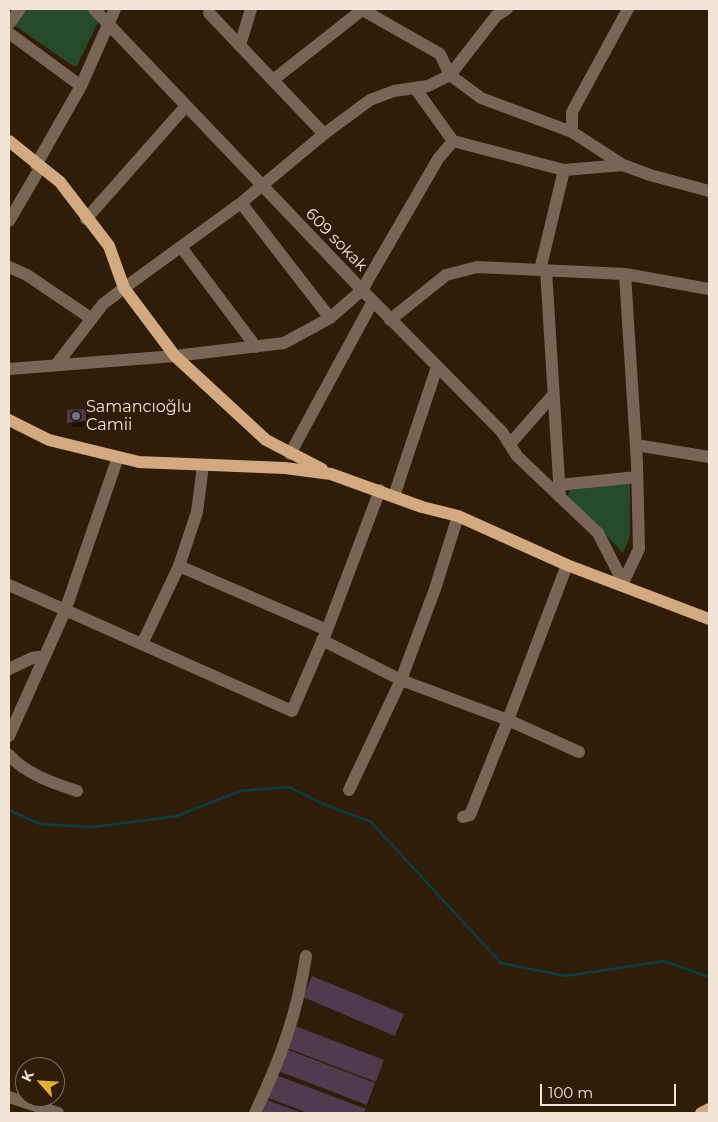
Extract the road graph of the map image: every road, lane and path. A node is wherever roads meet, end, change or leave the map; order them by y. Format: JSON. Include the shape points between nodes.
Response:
{"nodes":[{"id":1,"x":20,"y":9,"type":"edge"},
{"id":2,"x":94,"y":9,"type":"edge"},
{"id":3,"x":115,"y":9,"type":"edge"},
{"id":4,"x":251,"y":9,"type":"edge"},
{"id":5,"x":362,"y":9,"type":"edge"},
{"id":6,"x":507,"y":9,"type":"edge"},
{"id":7,"x":628,"y":9,"type":"edge"},
{"id":8,"x":209,"y":13,"type":"dead end"},
{"id":9,"x":9,"y":24,"type":"edge"},
{"id":10,"x":109,"y":25,"type":"junction"},
{"id":11,"x":9,"y":34,"type":"edge"},
{"id":12,"x":240,"y":45,"type":"junction"},
{"id":13,"x":450,"y":75,"type":"junction"},
{"id":14,"x":273,"y":80,"type":"junction"},
{"id":15,"x":81,"y":86,"type":"junction"},
{"id":16,"x":415,"y":88,"type":"junction"},
{"id":17,"x":186,"y":106,"type":"junction"},
{"id":18,"x":572,"y":132,"type":"junction"},
{"id":19,"x":324,"y":134,"type":"junction"},
{"id":20,"x":9,"y":141,"type":"edge"},
{"id":21,"x":453,"y":141,"type":"junction"},
{"id":22,"x":623,"y":165,"type":"junction"},
{"id":23,"x":38,"y":166,"type":"junction"},
{"id":24,"x":564,"y":170,"type":"junction"},
{"id":25,"x":262,"y":187,"type":"junction"},
{"id":26,"x":709,"y":191,"type":"edge"},
{"id":27,"x":241,"y":203,"type":"junction"},
{"id":28,"x":86,"y":219,"type":"junction"},
{"id":29,"x":9,"y":221,"type":"edge"},
{"id":30,"x":181,"y":247,"type":"junction"},
{"id":31,"x":9,"y":267,"type":"edge"},
{"id":32,"x":543,"y":270,"type":"junction"},
{"id":33,"x":625,"y":274,"type":"junction"},
{"id":34,"x":124,"y":288,"type":"junction"},
{"id":35,"x":709,"y":289,"type":"edge"},
{"id":36,"x":362,"y":290,"type":"junction"},
{"id":37,"x":373,"y":301,"type":"junction"},
{"id":38,"x":330,"y":318,"type":"junction"},
{"id":39,"x":92,"y":319,"type":"junction"},
{"id":40,"x":390,"y":320,"type":"junction"},
{"id":41,"x":256,"y":347,"type":"junction"},
{"id":42,"x":175,"y":356,"type":"junction"},
{"id":43,"x":56,"y":365,"type":"junction"},
{"id":44,"x":437,"y":367,"type":"junction"},
{"id":45,"x":9,"y":369,"type":"edge"},
{"id":46,"x":554,"y":395,"type":"junction"},
{"id":47,"x":9,"y":420,"type":"edge"},
{"id":48,"x":510,"y":444,"type":"junction"},
{"id":49,"x":636,"y":445,"type":"junction"},
{"id":50,"x":290,"y":454,"type":"junction"},
{"id":51,"x":118,"y":457,"type":"junction"},
{"id":52,"x":709,"y":457,"type":"edge"},
{"id":53,"x":203,"y":466,"type":"junction"},
{"id":54,"x":331,"y":474,"type":"junction"},
{"id":55,"x":637,"y":478,"type":"junction"},
{"id":56,"x":380,"y":490,"type":"junction"},
{"id":57,"x":560,"y":491,"type":"junction"},
{"id":58,"x":394,"y":496,"type":"junction"},
{"id":59,"x":458,"y":516,"type":"junction"},
{"id":60,"x":566,"y":565,"type":"junction"},
{"id":61,"x":179,"y":566,"type":"junction"},
{"id":62,"x":9,"y":585,"type":"edge"},
{"id":63,"x":622,"y":585,"type":"junction"},
{"id":64,"x":65,"y":611,"type":"junction"},
{"id":65,"x":709,"y":619,"type":"edge"},
{"id":66,"x":324,"y":635,"type":"junction"},
{"id":67,"x":142,"y":644,"type":"junction"},
{"id":68,"x":45,"y":656,"type":"junction"},
{"id":69,"x":9,"y":668,"type":"edge"},
{"id":70,"x":401,"y":680,"type":"junction"},
{"id":71,"x":508,"y":720,"type":"junction"},
{"id":72,"x":9,"y":736,"type":"edge"},
{"id":73,"x":579,"y":752,"type":"dead end"},
{"id":74,"x":9,"y":755,"type":"edge"},
{"id":75,"x":349,"y":790,"type":"dead end"},
{"id":76,"x":77,"y":791,"type":"dead end"},
{"id":77,"x":463,"y":817,"type":"dead end"},
{"id":78,"x":306,"y":956,"type":"dead end"},
{"id":79,"x":9,"y":1097,"type":"edge"},
{"id":80,"x":709,"y":1109,"type":"edge"},
{"id":81,"x":58,"y":1113,"type":"edge"},
{"id":82,"x":255,"y":1113,"type":"edge"},
{"id":83,"x":701,"y":1113,"type":"edge"}],
"edges":[{"from":1,"to":9,"type":"street"},
{"from":2,"to":10,"type":"street","name":"609 sokak"},
{"from":3,"to":10,"type":"street"},
{"from":4,"to":12,"type":"street"},
{"from":5,"to":13,"type":"street","via":[[440,54]]},
{"from":5,"to":14,"type":"street"},
{"from":6,"to":13,"type":"street","via":[[496,16]]},
{"from":7,"to":18,"type":"street","via":[[572,112]]},
{"from":8,"to":12,"type":"street"},
{"from":10,"to":15,"type":"street"},
{"from":10,"to":17,"type":"street","name":"609 sokak"},
{"from":11,"to":15,"type":"street"},
{"from":12,"to":14,"type":"street"},
{"from":13,"to":16,"type":"street","via":[[428,86]]},
{"from":13,"to":18,"type":"street","via":[[481,98]]},
{"from":14,"to":19,"type":"street"},
{"from":15,"to":23,"type":"street"},
{"from":16,"to":19,"type":"street","via":[[370,100]]},
{"from":16,"to":21,"type":"street"},
{"from":17,"to":25,"type":"street","name":"609 sokak"},
{"from":17,"to":28,"type":"street"},
{"from":18,"to":22,"type":"street"},
{"from":19,"to":25,"type":"street"},
{"from":20,"to":23,"type":"main road"},
{"from":21,"to":24,"type":"street"},
{"from":21,"to":36,"type":"street","via":[[438,159]]},
{"from":22,"to":24,"type":"street"},
{"from":22,"to":26,"type":"street","via":[[650,176]]},
{"from":23,"to":28,"type":"main road","via":[[60,182]]},
{"from":23,"to":29,"type":"street"},
{"from":24,"to":32,"type":"street"},
{"from":25,"to":27,"type":"street"},
{"from":25,"to":36,"type":"street","name":"609 sokak"},
{"from":27,"to":30,"type":"street"},
{"from":27,"to":38,"type":"street"},
{"from":28,"to":34,"type":"main road","via":[[109,246]]},
{"from":30,"to":34,"type":"street"},
{"from":30,"to":41,"type":"street"},
{"from":31,"to":39,"type":"street"},
{"from":32,"to":33,"type":"street"},
{"from":32,"to":40,"type":"street","via":[[477,267],[446,275]]},
{"from":32,"to":46,"type":"street"},
{"from":33,"to":35,"type":"street"},
{"from":33,"to":49,"type":"street"},
{"from":34,"to":39,"type":"street","via":[[103,304]]},
{"from":34,"to":42,"type":"main road"},
{"from":36,"to":37,"type":"street"},
{"from":36,"to":38,"type":"street","name":"609 sokak"},
{"from":37,"to":40,"type":"street"},
{"from":37,"to":50,"type":"street"},
{"from":38,"to":41,"type":"street","name":"609 sokak","via":[[284,343]]},
{"from":39,"to":43,"type":"street"},
{"from":40,"to":44,"type":"street"},
{"from":41,"to":42,"type":"street","name":"609 sokak"},
{"from":42,"to":43,"type":"street","name":"609 sokak"},
{"from":42,"to":50,"type":"main road","via":[[266,440]]},
{"from":43,"to":45,"type":"street","name":"609 sokak"},
{"from":44,"to":48,"type":"street"},
{"from":44,"to":58,"type":"street"},
{"from":46,"to":48,"type":"street"},
{"from":46,"to":57,"type":"street"},
{"from":47,"to":51,"type":"main road","via":[[48,440]]},
{"from":48,"to":57,"type":"street","via":[[517,456]]},
{"from":49,"to":52,"type":"street"},
{"from":49,"to":55,"type":"street"},
{"from":50,"to":54,"type":"main road"},
{"from":51,"to":53,"type":"main road","via":[[139,462]]},
{"from":51,"to":64,"type":"street"},
{"from":53,"to":54,"type":"main road","via":[[285,468]]},
{"from":53,"to":61,"type":"street","via":[[197,512]]},
{"from":54,"to":56,"type":"main road"},
{"from":55,"to":57,"type":"street"},
{"from":55,"to":63,"type":"street","via":[[639,549]]},
{"from":56,"to":58,"type":"main road"},
{"from":56,"to":66,"type":"street"},
{"from":57,"to":63,"type":"street","via":[[598,533]]},
{"from":58,"to":59,"type":"main road"},
{"from":59,"to":60,"type":"main road"},
{"from":59,"to":70,"type":"street"},
{"from":60,"to":63,"type":"main road"},
{"from":60,"to":71,"type":"street"},
{"from":61,"to":66,"type":"street"},
{"from":61,"to":67,"type":"street"},
{"from":62,"to":64,"type":"street"},
{"from":63,"to":65,"type":"main road"},
{"from":64,"to":67,"type":"street"},
{"from":64,"to":68,"type":"street"},
{"from":66,"to":67,"type":"street","via":[[292,711]]},
{"from":66,"to":70,"type":"street"},
{"from":68,"to":69,"type":"street"},
{"from":68,"to":72,"type":"street"},
{"from":70,"to":71,"type":"street"},
{"from":70,"to":75,"type":"street"},
{"from":71,"to":73,"type":"street"},
{"from":71,"to":77,"type":"street","via":[[470,815]]},
{"from":74,"to":76,"type":"street","via":[[47,781]]},
{"from":78,"to":82,"type":"street","via":[[286,1042]]},
{"from":79,"to":81,"type":"street"},
{"from":80,"to":83,"type":"main road"}]}
